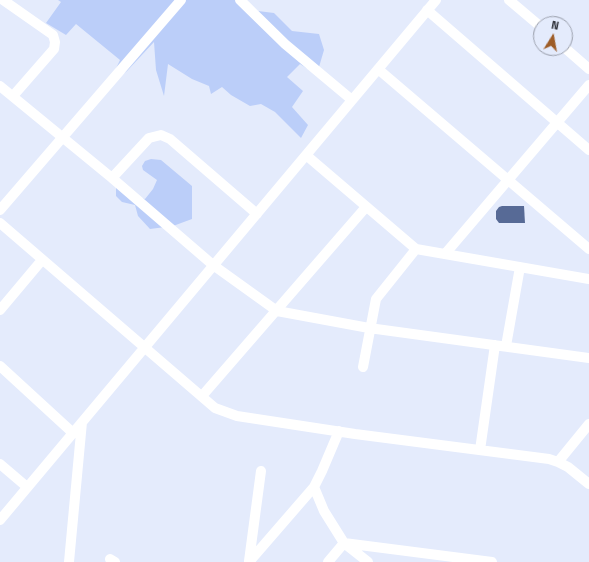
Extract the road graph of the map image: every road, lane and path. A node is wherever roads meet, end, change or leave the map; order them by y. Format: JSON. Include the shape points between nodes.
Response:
{"nodes":[{"id":1,"x":3,"y":0,"type":"edge"},
{"id":2,"x":181,"y":0,"type":"edge"},
{"id":3,"x":240,"y":0,"type":"edge"},
{"id":4,"x":436,"y":0,"type":"edge"},
{"id":5,"x":509,"y":0,"type":"edge"},
{"id":6,"x":427,"y":10,"type":"junction"},
{"id":7,"x":533,"y":20,"type":"edge"},
{"id":8,"x":573,"y":55,"type":"edge"},
{"id":9,"x":378,"y":69,"type":"junction"},
{"id":10,"x":589,"y":69,"type":"edge"},
{"id":11,"x":589,"y":85,"type":"edge"},
{"id":12,"x":0,"y":86,"type":"edge"},
{"id":13,"x":13,"y":96,"type":"junction"},
{"id":14,"x":352,"y":100,"type":"junction"},
{"id":15,"x":557,"y":122,"type":"junction"},
{"id":16,"x":63,"y":138,"type":"junction"},
{"id":17,"x":589,"y":150,"type":"edge"},
{"id":18,"x":306,"y":155,"type":"junction"},
{"id":19,"x":112,"y":178,"type":"junction"},
{"id":20,"x":508,"y":180,"type":"junction"},
{"id":21,"x":366,"y":207,"type":"junction"},
{"id":22,"x":0,"y":210,"type":"edge"},
{"id":23,"x":257,"y":214,"type":"junction"},
{"id":24,"x":0,"y":223,"type":"edge"},
{"id":25,"x":416,"y":249,"type":"junction"},
{"id":26,"x":589,"y":249,"type":"edge"},
{"id":27,"x":445,"y":254,"type":"junction"},
{"id":28,"x":42,"y":260,"type":"junction"},
{"id":29,"x":213,"y":265,"type":"junction"},
{"id":30,"x":520,"y":267,"type":"junction"},
{"id":31,"x":589,"y":279,"type":"edge"},
{"id":32,"x":0,"y":310,"type":"edge"},
{"id":33,"x":277,"y":311,"type":"junction"},
{"id":34,"x":369,"y":328,"type":"junction"},
{"id":35,"x":495,"y":345,"type":"junction"},
{"id":36,"x":506,"y":346,"type":"junction"},
{"id":37,"x":145,"y":347,"type":"junction"},
{"id":38,"x":589,"y":355,"type":"edge"},
{"id":39,"x":0,"y":366,"type":"edge"},
{"id":40,"x":363,"y":368,"type":"dead end"},
{"id":41,"x":202,"y":396,"type":"junction"},
{"id":42,"x":82,"y":422,"type":"junction"},
{"id":43,"x":589,"y":424,"type":"edge"},
{"id":44,"x":339,"y":431,"type":"junction"},
{"id":45,"x":73,"y":433,"type":"junction"},
{"id":46,"x":480,"y":450,"type":"junction"},
{"id":47,"x":558,"y":462,"type":"junction"},
{"id":48,"x":0,"y":464,"type":"edge"},
{"id":49,"x":261,"y":470,"type":"dead end"},
{"id":50,"x":589,"y":484,"type":"edge"},
{"id":51,"x":314,"y":487,"type":"junction"},
{"id":52,"x":27,"y":488,"type":"junction"},
{"id":53,"x":0,"y":520,"type":"edge"},
{"id":54,"x":344,"y":543,"type":"junction"},
{"id":55,"x":69,"y":562,"type":"edge"},
{"id":56,"x":249,"y":562,"type":"edge"},
{"id":57,"x":328,"y":562,"type":"edge"},
{"id":58,"x":368,"y":562,"type":"edge"},
{"id":59,"x":492,"y":562,"type":"edge"}],
"edges":[{"from":1,"to":13,"type":"street","via":[[53,35],[55,42],[54,49]]},
{"from":2,"to":16,"type":"street"},
{"from":3,"to":14,"type":"street","via":[[285,44]]},
{"from":4,"to":6,"type":"street"},
{"from":5,"to":7,"type":"street"},
{"from":6,"to":9,"type":"street"},
{"from":6,"to":15,"type":"street"},
{"from":8,"to":10,"type":"street"},
{"from":9,"to":14,"type":"street"},
{"from":9,"to":20,"type":"street"},
{"from":11,"to":15,"type":"street"},
{"from":12,"to":13,"type":"street"},
{"from":13,"to":16,"type":"street"},
{"from":14,"to":18,"type":"street"},
{"from":15,"to":17,"type":"street"},
{"from":15,"to":20,"type":"street"},
{"from":16,"to":19,"type":"street"},
{"from":16,"to":22,"type":"street"},
{"from":18,"to":21,"type":"street"},
{"from":18,"to":23,"type":"street"},
{"from":19,"to":23,"type":"street","via":[[149,138],[161,136],[170,139]]},
{"from":19,"to":29,"type":"street"},
{"from":20,"to":26,"type":"street"},
{"from":20,"to":27,"type":"street"},
{"from":21,"to":25,"type":"street"},
{"from":21,"to":33,"type":"street"},
{"from":23,"to":29,"type":"street"},
{"from":24,"to":28,"type":"street"},
{"from":25,"to":27,"type":"street"},
{"from":25,"to":34,"type":"street","via":[[376,299]]},
{"from":27,"to":30,"type":"street"},
{"from":28,"to":32,"type":"street"},
{"from":28,"to":37,"type":"street"},
{"from":29,"to":33,"type":"street"},
{"from":29,"to":37,"type":"street"},
{"from":30,"to":31,"type":"street"},
{"from":30,"to":36,"type":"street"},
{"from":33,"to":34,"type":"street"},
{"from":33,"to":41,"type":"street"},
{"from":34,"to":35,"type":"street"},
{"from":34,"to":40,"type":"street"},
{"from":35,"to":36,"type":"street"},
{"from":35,"to":46,"type":"street"},
{"from":36,"to":38,"type":"street"},
{"from":37,"to":41,"type":"street"},
{"from":37,"to":42,"type":"street"},
{"from":39,"to":45,"type":"street"},
{"from":41,"to":44,"type":"street","via":[[215,408],[237,416]]},
{"from":42,"to":45,"type":"street"},
{"from":42,"to":55,"type":"street"},
{"from":43,"to":47,"type":"street"},
{"from":44,"to":46,"type":"street"},
{"from":44,"to":51,"type":"street"},
{"from":45,"to":52,"type":"street"},
{"from":46,"to":47,"type":"street"},
{"from":47,"to":50,"type":"street"},
{"from":48,"to":52,"type":"street"},
{"from":49,"to":56,"type":"street"},
{"from":51,"to":54,"type":"street","via":[[324,511]]},
{"from":51,"to":56,"type":"street"},
{"from":52,"to":53,"type":"street"},
{"from":54,"to":57,"type":"street"},
{"from":54,"to":58,"type":"street"},
{"from":54,"to":59,"type":"street"}]}
